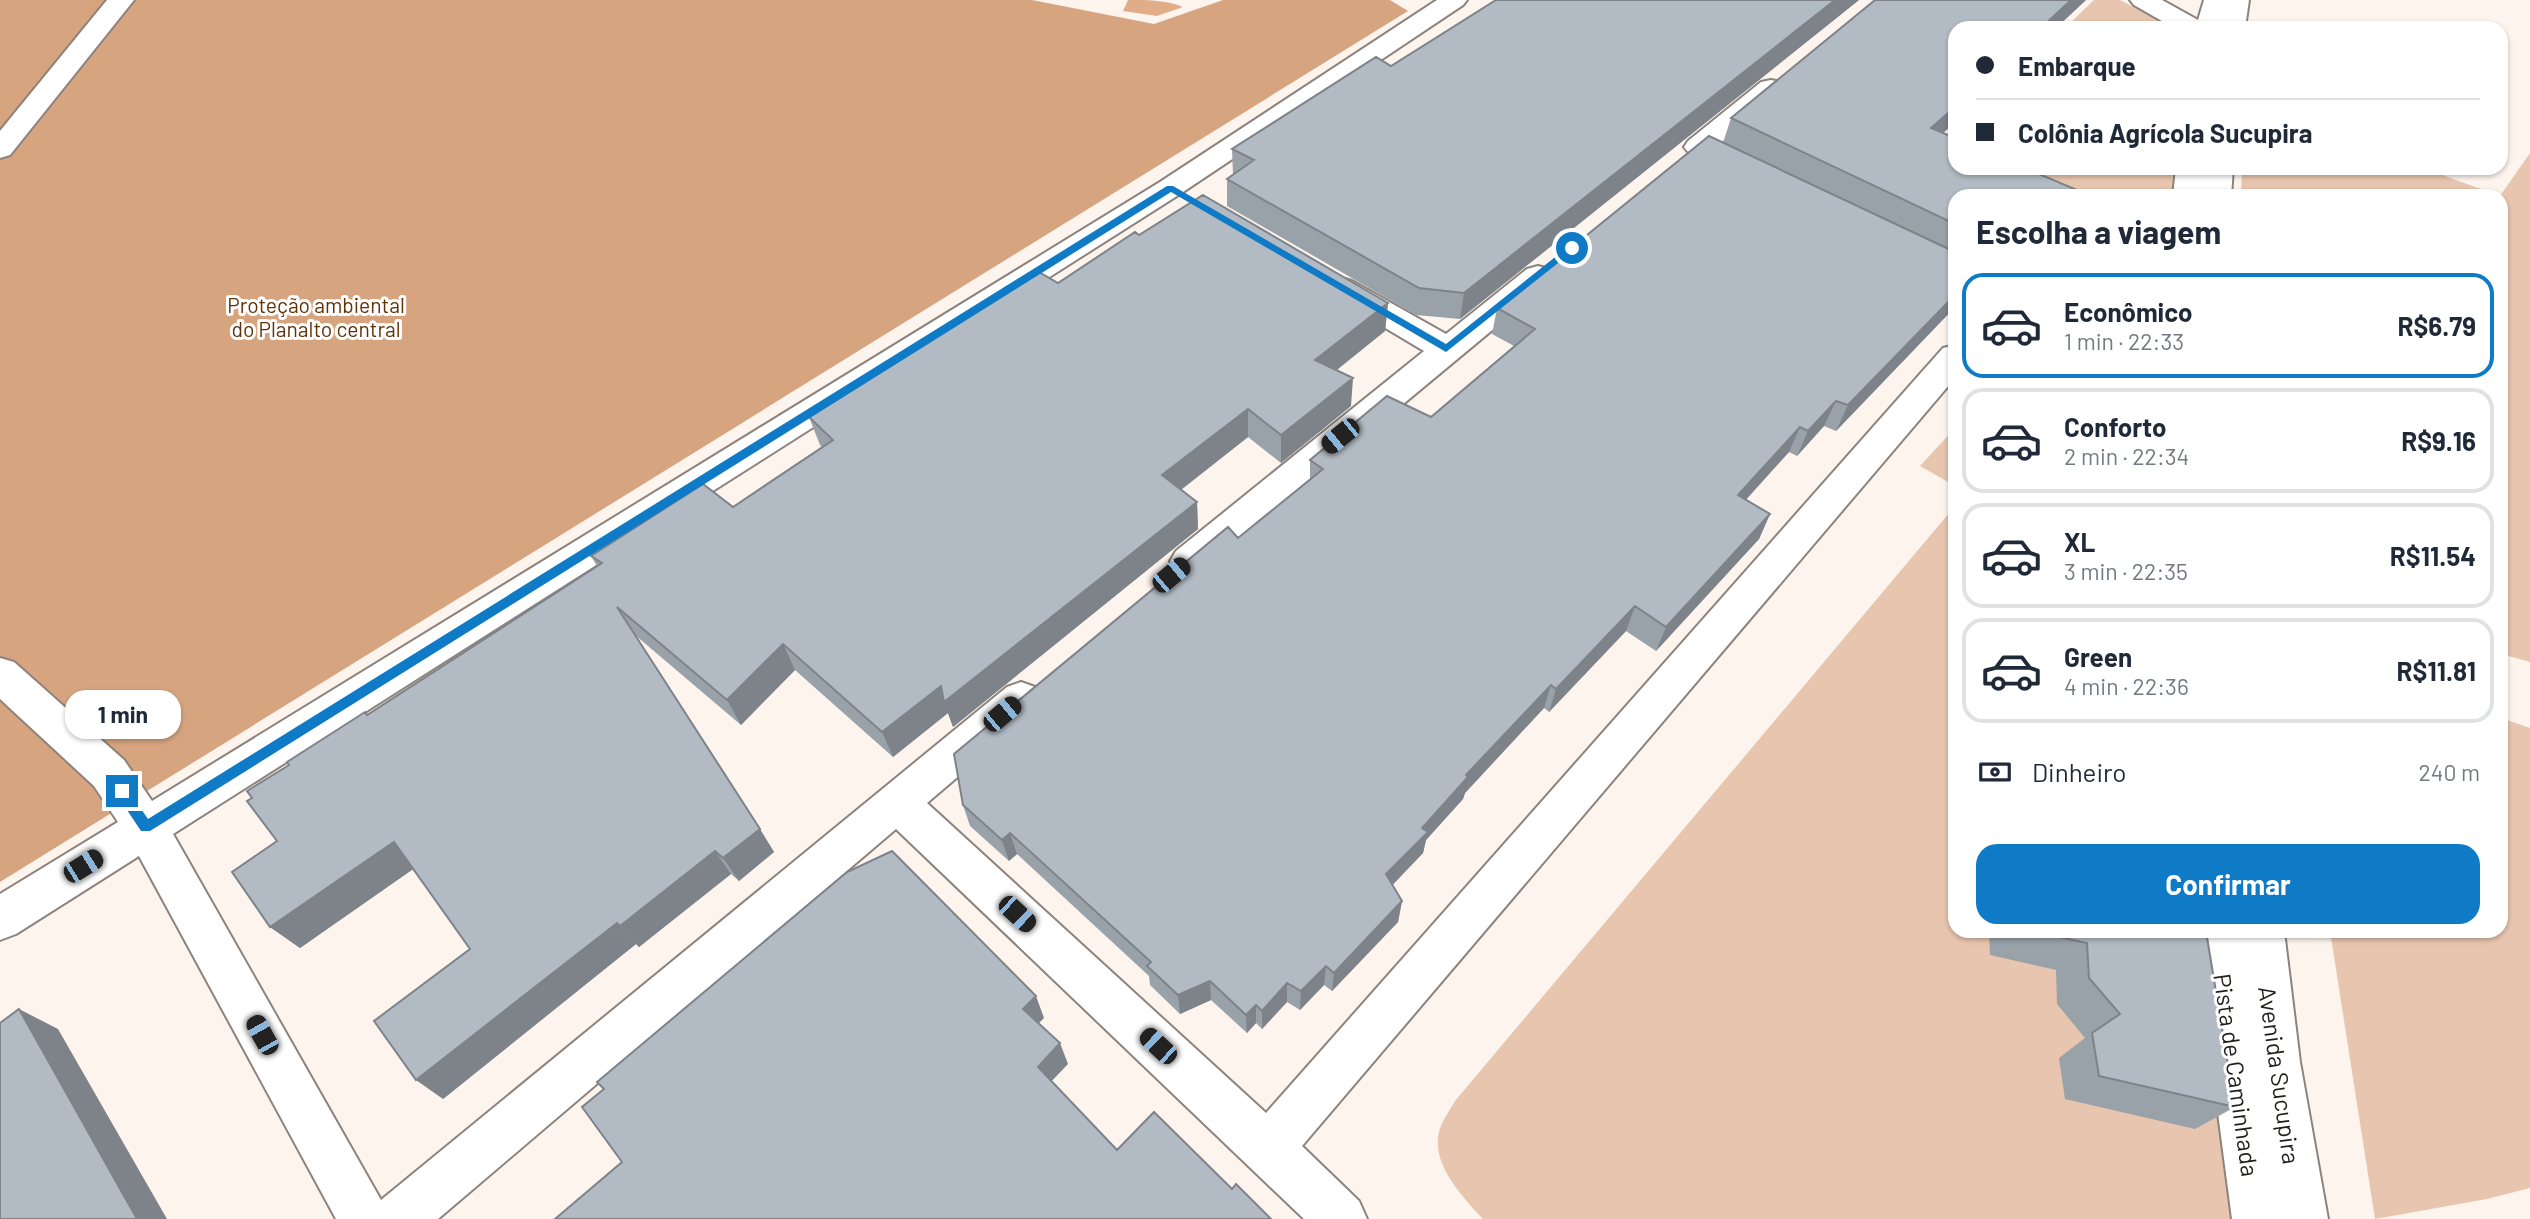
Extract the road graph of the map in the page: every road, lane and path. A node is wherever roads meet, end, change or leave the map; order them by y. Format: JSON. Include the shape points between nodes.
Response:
{"nodes":[{"id":1,"x":121,"y":0,"type":"edge"},
{"id":2,"x":2150,"y":0,"type":"edge"},
{"id":3,"x":2217,"y":0,"type":"edge"},
{"id":4,"x":2236,"y":0,"type":"edge"},
{"id":5,"x":1430,"y":6,"type":"edge"},
{"id":6,"x":2182,"y":21,"type":"edge"},
{"id":7,"x":2211,"y":21,"type":"edge"},
{"id":8,"x":2233,"y":21,"type":"edge"},
{"id":9,"x":1794,"y":69,"type":"edge"},
{"id":10,"x":1698,"y":147,"type":"junction"},
{"id":11,"x":0,"y":149,"type":"edge"},
{"id":12,"x":1667,"y":173,"type":"edge"},
{"id":13,"x":1759,"y":177,"type":"edge"},
{"id":14,"x":1562,"y":257,"type":"edge"},
{"id":15,"x":1314,"y":272,"type":"edge"},
{"id":16,"x":1446,"y":349,"type":"junction"},
{"id":17,"x":1948,"y":364,"type":"edge"},
{"id":18,"x":1166,"y":580,"type":"edge"},
{"id":19,"x":0,"y":674,"type":"edge"},
{"id":20,"x":1047,"y":677,"type":"edge"},
{"id":21,"x":896,"y":801,"type":"junction"},
{"id":22,"x":146,"y":827,"type":"junction"},
{"id":23,"x":0,"y":919,"type":"edge"},
{"id":24,"x":2218,"y":938,"type":"edge"},
{"id":25,"x":2262,"y":938,"type":"edge"},
{"id":26,"x":1268,"y":1148,"type":"junction"},
{"id":27,"x":364,"y":1219,"type":"edge"},
{"id":28,"x":398,"y":1219,"type":"edge"},
{"id":29,"x":1340,"y":1219,"type":"edge"},
{"id":30,"x":2258,"y":1219,"type":"edge"},
{"id":31,"x":2302,"y":1219,"type":"edge"}],
"edges":[{"from":1,"to":11,"type":"street"},
{"from":2,"to":6,"type":"street"},
{"from":3,"to":7,"type":"street"},
{"from":4,"to":8,"type":"street"},
{"from":5,"to":22,"type":"street","via":[[1182,195]]},
{"from":9,"to":10,"type":"street"},
{"from":10,"to":12,"type":"street"},
{"from":10,"to":13,"type":"street"},
{"from":14,"to":16,"type":"street"},
{"from":15,"to":16,"type":"street"},
{"from":16,"to":18,"type":"street"},
{"from":17,"to":26,"type":"street"},
{"from":19,"to":22,"type":"street","via":[[109,773]]},
{"from":20,"to":21,"type":"street"},
{"from":21,"to":26,"type":"street"},
{"from":21,"to":28,"type":"street"},
{"from":22,"to":23,"type":"street"},
{"from":22,"to":27,"type":"street"},
{"from":24,"to":30,"type":"street","name":"Pista de Caminhada"},
{"from":25,"to":31,"type":"street","name":"Avenida Sucupira","via":[[2276,1062]]},
{"from":26,"to":29,"type":"street"}]}
